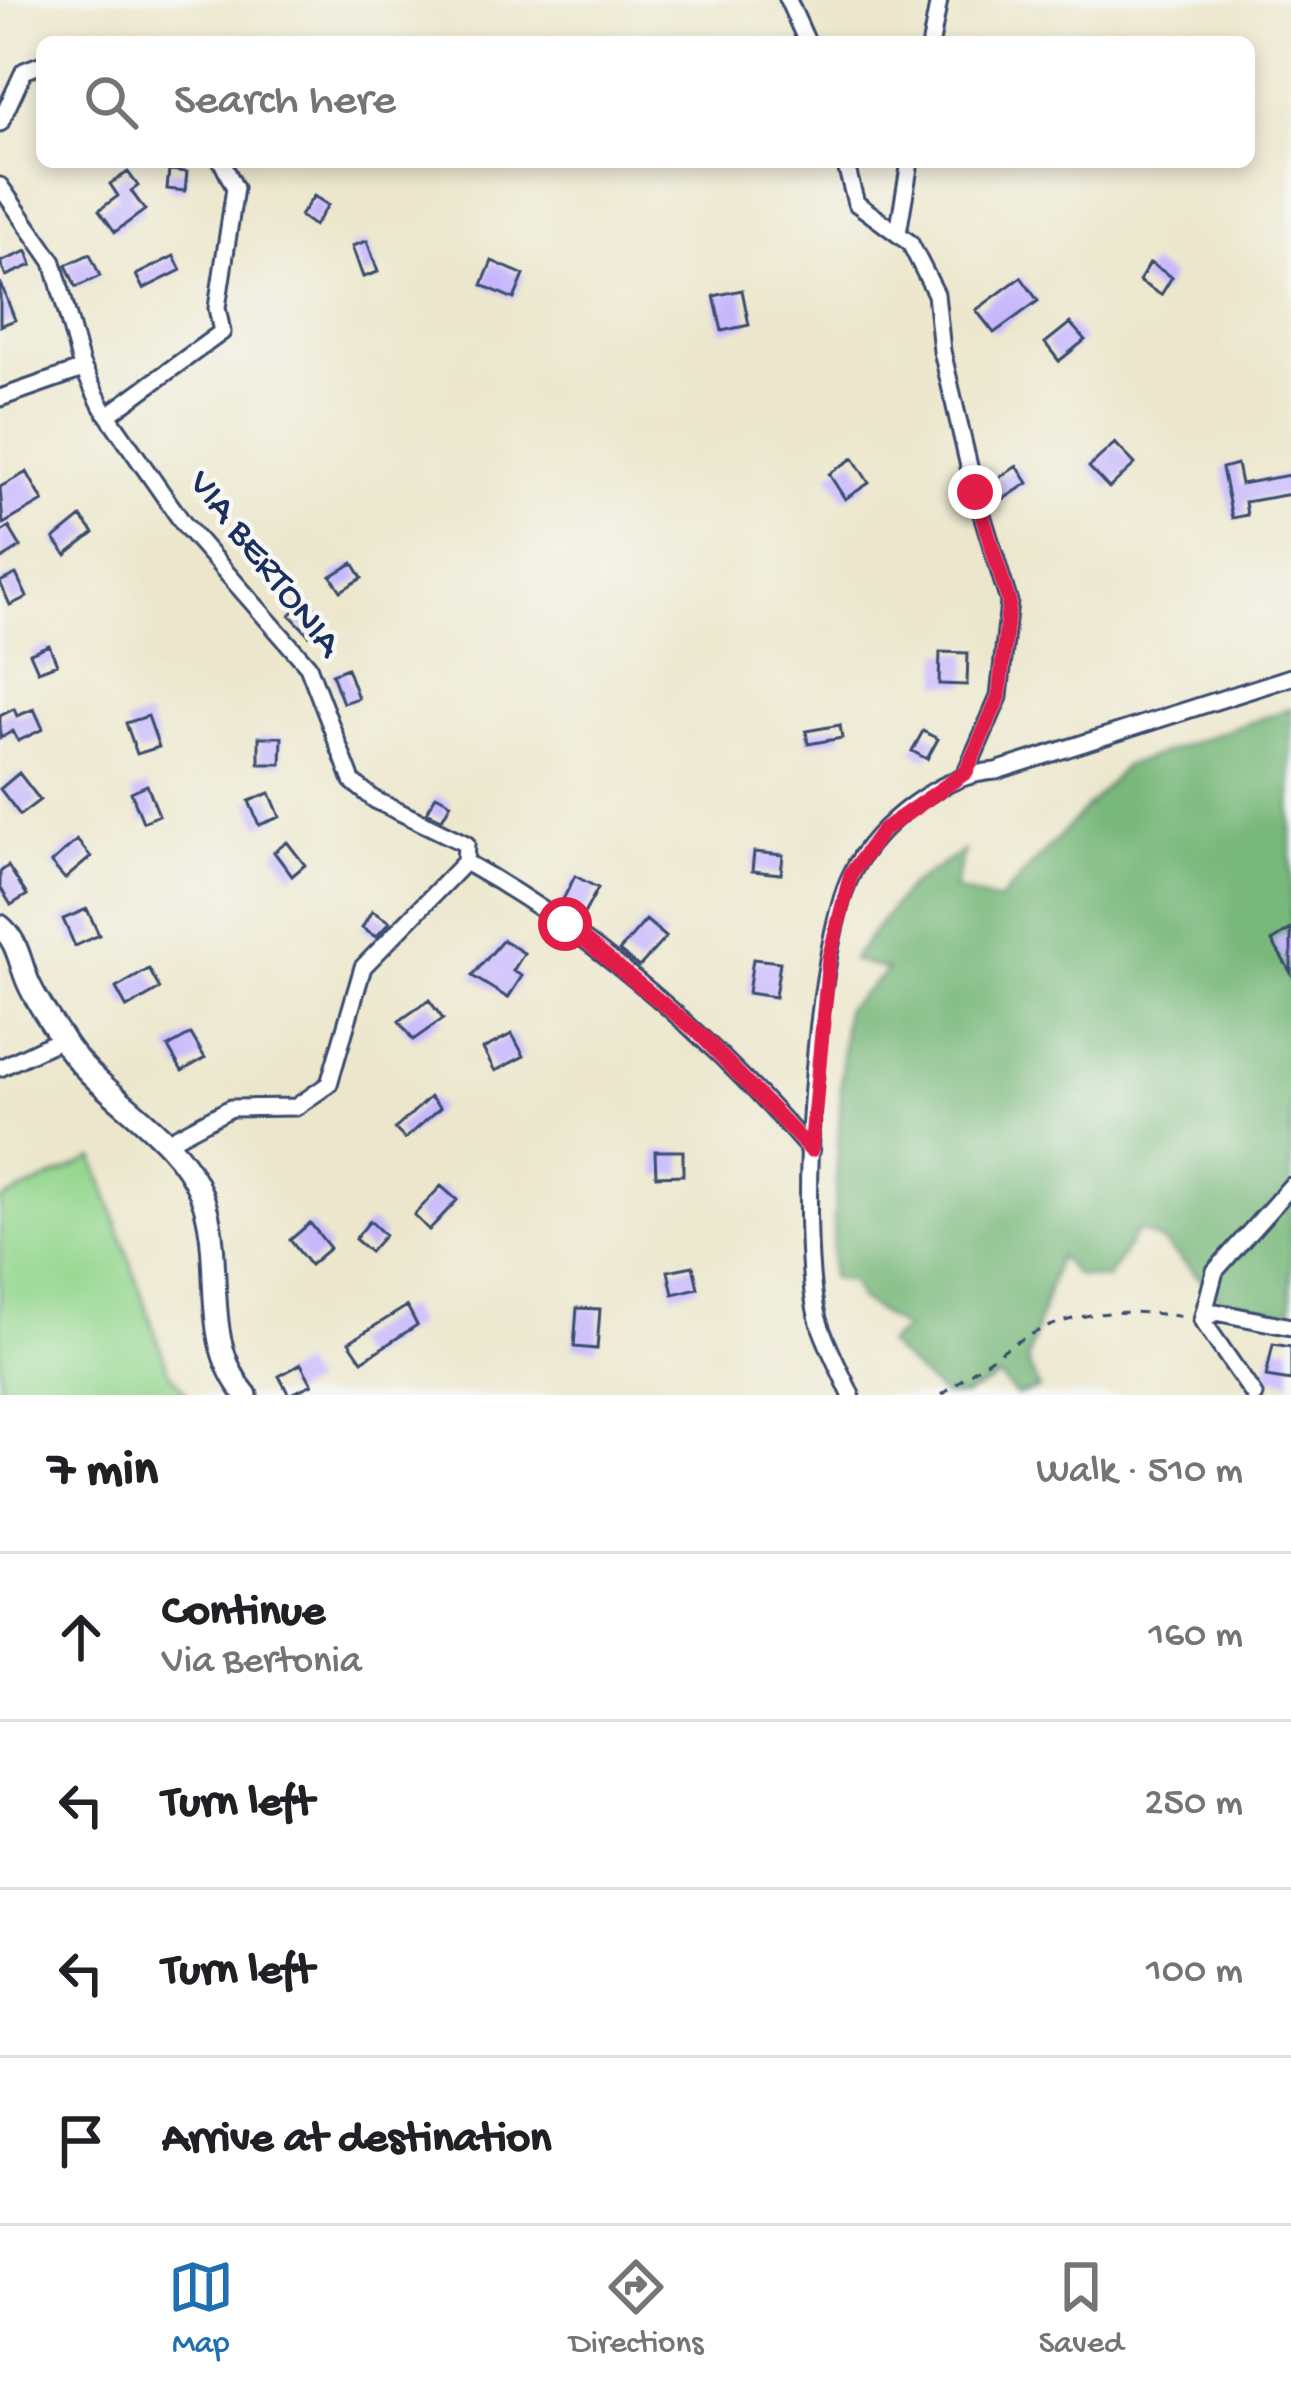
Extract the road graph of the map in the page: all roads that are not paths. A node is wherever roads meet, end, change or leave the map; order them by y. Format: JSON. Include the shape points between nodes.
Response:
{"nodes":[{"id":1,"x":788,"y":0,"type":"edge"},
{"id":2,"x":939,"y":0,"type":"edge"},
{"id":3,"x":803,"y":36,"type":"edge"},
{"id":4,"x":933,"y":36,"type":"edge"},
{"id":5,"x":36,"y":66,"type":"edge"},
{"id":6,"x":0,"y":123,"type":"edge"},
{"id":7,"x":225,"y":168,"type":"edge"},
{"id":8,"x":847,"y":168,"type":"edge"},
{"id":9,"x":909,"y":168,"type":"edge"},
{"id":10,"x":0,"y":186,"type":"edge"},
{"id":11,"x":898,"y":233,"type":"junction"},
{"id":12,"x":83,"y":368,"type":"junction"},
{"id":13,"x":0,"y":398,"type":"edge"},
{"id":14,"x":108,"y":415,"type":"junction"},
{"id":15,"x":1291,"y":677,"type":"edge"},
{"id":16,"x":966,"y":772,"type":"junction"},
{"id":17,"x":465,"y":862,"type":"junction"},
{"id":18,"x":0,"y":926,"type":"edge"},
{"id":19,"x":61,"y":1039,"type":"junction"},
{"id":20,"x":0,"y":1068,"type":"edge"},
{"id":21,"x":165,"y":1143,"type":"junction"},
{"id":22,"x":811,"y":1150,"type":"junction"},
{"id":23,"x":1291,"y":1186,"type":"edge"},
{"id":24,"x":1202,"y":1320,"type":"junction"},
{"id":25,"x":1291,"y":1327,"type":"edge"},
{"id":26,"x":246,"y":1395,"type":"edge"},
{"id":27,"x":851,"y":1395,"type":"edge"},
{"id":28,"x":1255,"y":1395,"type":"edge"}],
"edges":[{"from":1,"to":3,"type":"street"},
{"from":2,"to":4,"type":"street"},
{"from":5,"to":6,"type":"street","via":[[24,71]]},
{"from":7,"to":14,"type":"street","via":[[235,188],[217,308],[222,332]]},
{"from":8,"to":11,"type":"street","via":[[856,203]]},
{"from":9,"to":11,"type":"street"},
{"from":10,"to":12,"type":"street","name":"VIA BERTONIA","via":[[53,262]]},
{"from":11,"to":16,"type":"street","via":[[935,294],[975,492],[1009,602],[999,697]]},
{"from":12,"to":13,"type":"street"},
{"from":12,"to":14,"type":"street","name":"VIA BERTONIA"},
{"from":14,"to":17,"type":"street","name":"VIA BERTONIA","via":[[183,523],[308,666],[352,781],[466,844]]},
{"from":15,"to":16,"type":"street","via":[[1016,765]]},
{"from":16,"to":22,"type":"street","via":[[883,830],[851,874],[823,994]]},
{"from":17,"to":21,"type":"street","via":[[363,967],[329,1084],[296,1107],[231,1108]]},
{"from":17,"to":22,"type":"street","name":"VIA BERTONIA","via":[[632,977],[748,1078]]},
{"from":18,"to":19,"type":"street"},
{"from":19,"to":20,"type":"street"},
{"from":19,"to":21,"type":"street"},
{"from":21,"to":26,"type":"street","via":[[200,1190],[214,1239],[224,1361]]},
{"from":22,"to":27,"type":"street","via":[[809,1267],[819,1321]]},
{"from":23,"to":24,"type":"street","via":[[1215,1271]]},
{"from":24,"to":25,"type":"street","via":[[1216,1312]]},
{"from":24,"to":28,"type":"street"}]}
